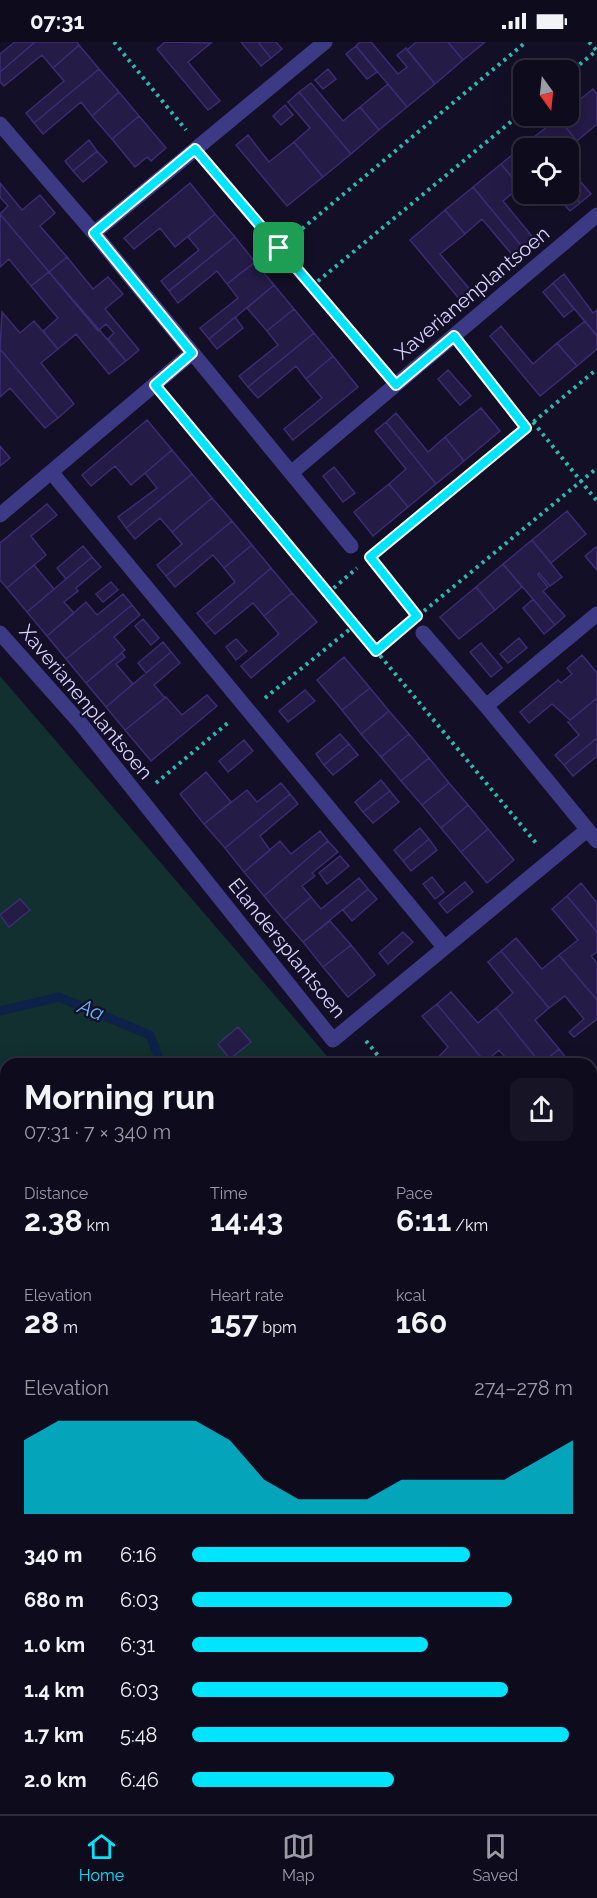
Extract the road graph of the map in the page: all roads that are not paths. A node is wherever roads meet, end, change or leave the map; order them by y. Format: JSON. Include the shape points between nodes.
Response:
{"nodes":[{"id":1,"x":325,"y":42,"type":"edge"},
{"id":2,"x":0,"y":124,"type":"edge"},
{"id":3,"x":597,"y":215,"type":"edge"},
{"id":4,"x":94,"y":233,"type":"junction"},
{"id":5,"x":192,"y":353,"type":"junction"},
{"id":6,"x":52,"y":473,"type":"junction"},
{"id":7,"x":291,"y":473,"type":"junction"},
{"id":8,"x":0,"y":515,"type":"edge"},
{"id":9,"x":351,"y":546,"type":"road end"},
{"id":10,"x":597,"y":614,"type":"edge"},
{"id":11,"x":0,"y":633,"type":"edge"},
{"id":12,"x":423,"y":633,"type":"dead end"},
{"id":13,"x":486,"y":706,"type":"junction"},
{"id":14,"x":139,"y":797,"type":"joint"},
{"id":15,"x":592,"y":835,"type":"edge"},
{"id":16,"x":444,"y":947,"type":"junction"}],
"edges":[{"from":1,"to":4,"type":"street"},
{"from":2,"to":4,"type":"street"},
{"from":3,"to":7,"type":"street","name":"Xaverianenplantsoen"},
{"from":4,"to":5,"type":"street"},
{"from":5,"to":6,"type":"street"},
{"from":5,"to":7,"type":"street"},
{"from":6,"to":8,"type":"street"},
{"from":6,"to":16,"type":"street"},
{"from":7,"to":9,"type":"street"},
{"from":10,"to":13,"type":"street"},
{"from":11,"to":14,"type":"street","name":"Xaverianenplantsoen"},
{"from":12,"to":13,"type":"street","name":"Elandersplantsoen"},
{"from":13,"to":15,"type":"street","name":"Elandersplantsoen"},
{"from":14,"to":16,"type":"street","name":"Elandersplantsoen","via":[[333,1040]]},
{"from":15,"to":16,"type":"street","name":"Elandersplantsoen","via":[[550,860]]}]}
